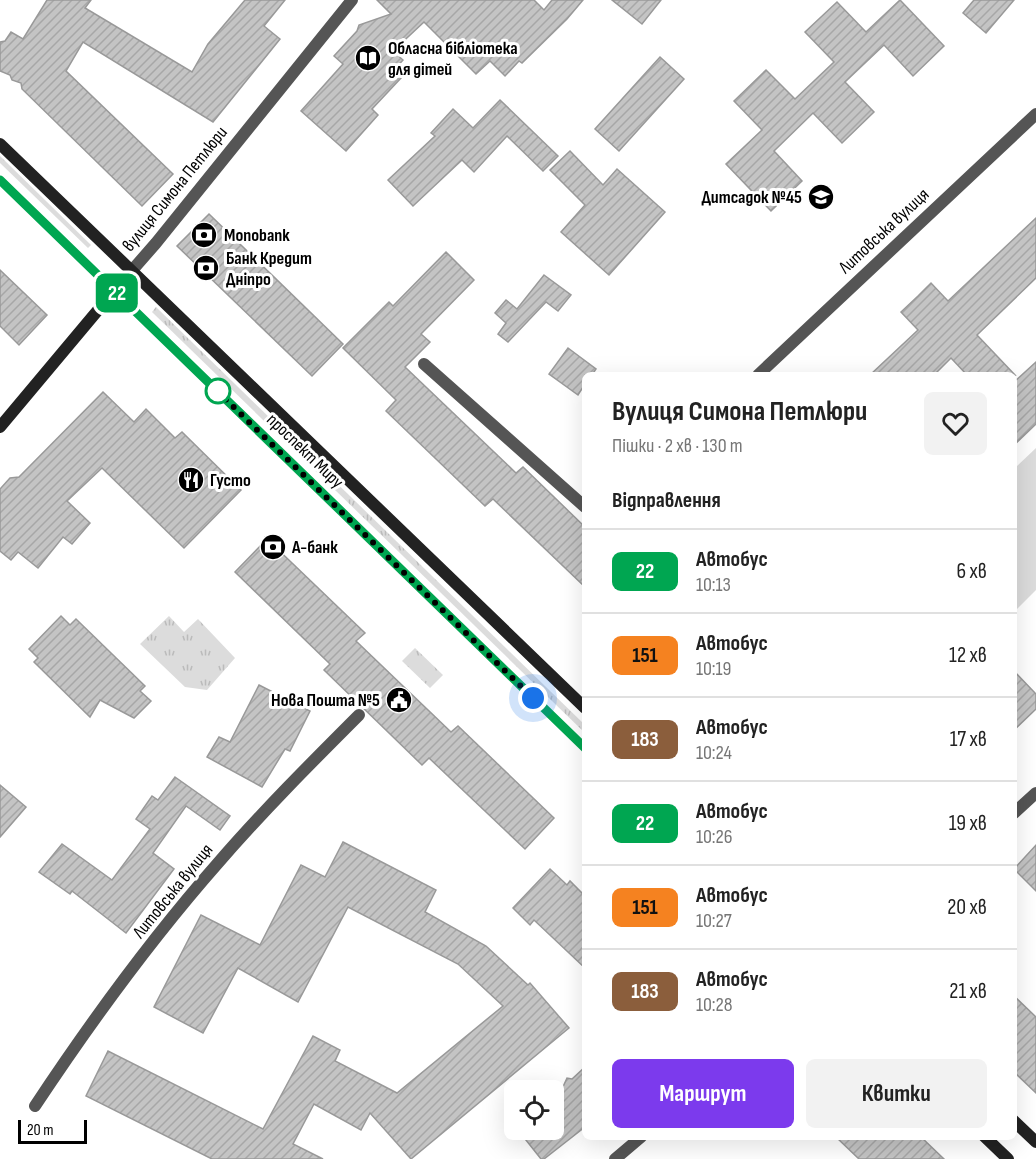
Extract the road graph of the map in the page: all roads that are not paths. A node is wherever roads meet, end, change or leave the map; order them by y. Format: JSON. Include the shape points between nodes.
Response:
{"nodes":[{"id":1,"x":352,"y":0,"type":"edge"},
{"id":2,"x":1036,"y":114,"type":"edge"},
{"id":3,"x":0,"y":144,"type":"edge"},
{"id":4,"x":0,"y":180,"type":"edge"},
{"id":5,"x":131,"y":271,"type":"junction"},
{"id":6,"x":114,"y":291,"type":"junction"},
{"id":7,"x":424,"y":364,"type":"dead end"},
{"id":8,"x":761,"y":372,"type":"edge"},
{"id":9,"x":0,"y":427,"type":"edge"},
{"id":10,"x":582,"y":504,"type":"edge"},
{"id":11,"x":582,"y":705,"type":"edge"},
{"id":12,"x":359,"y":715,"type":"dead end"},
{"id":13,"x":582,"y":745,"type":"edge"},
{"id":14,"x":1036,"y":793,"type":"edge"},
{"id":15,"x":1017,"y":810,"type":"edge"},
{"id":16,"x":35,"y":1106,"type":"dead end"},
{"id":17,"x":1017,"y":1124,"type":"edge"},
{"id":18,"x":638,"y":1140,"type":"edge"},
{"id":19,"x":988,"y":1140,"type":"edge"},
{"id":20,"x":1036,"y":1142,"type":"edge"},
{"id":21,"x":615,"y":1159,"type":"edge"},
{"id":22,"x":1008,"y":1159,"type":"edge"}],
"edges":[{"from":1,"to":5,"type":"street","name":"вулиця Симона Петлюри"},
{"from":2,"to":8,"type":"street","name":"Литовська вулиця"},
{"from":3,"to":5,"type":"street","name":"проспект Миру"},
{"from":4,"to":6,"type":"street","name":"проспект Миру"},
{"from":5,"to":6,"type":"street","name":"вулиця Симона Петлюри"},
{"from":5,"to":11,"type":"street","name":"проспект Миру"},
{"from":6,"to":9,"type":"street","name":"вулиця Симона Петлюри"},
{"from":6,"to":13,"type":"street","name":"проспект Миру"},
{"from":7,"to":10,"type":"street"},
{"from":12,"to":16,"type":"street","name":"Литовська вулиця","via":[[216,864],[84,1032]]},
{"from":14,"to":15,"type":"street"},
{"from":17,"to":20,"type":"street"},
{"from":18,"to":21,"type":"street"},
{"from":19,"to":22,"type":"street"}]}
